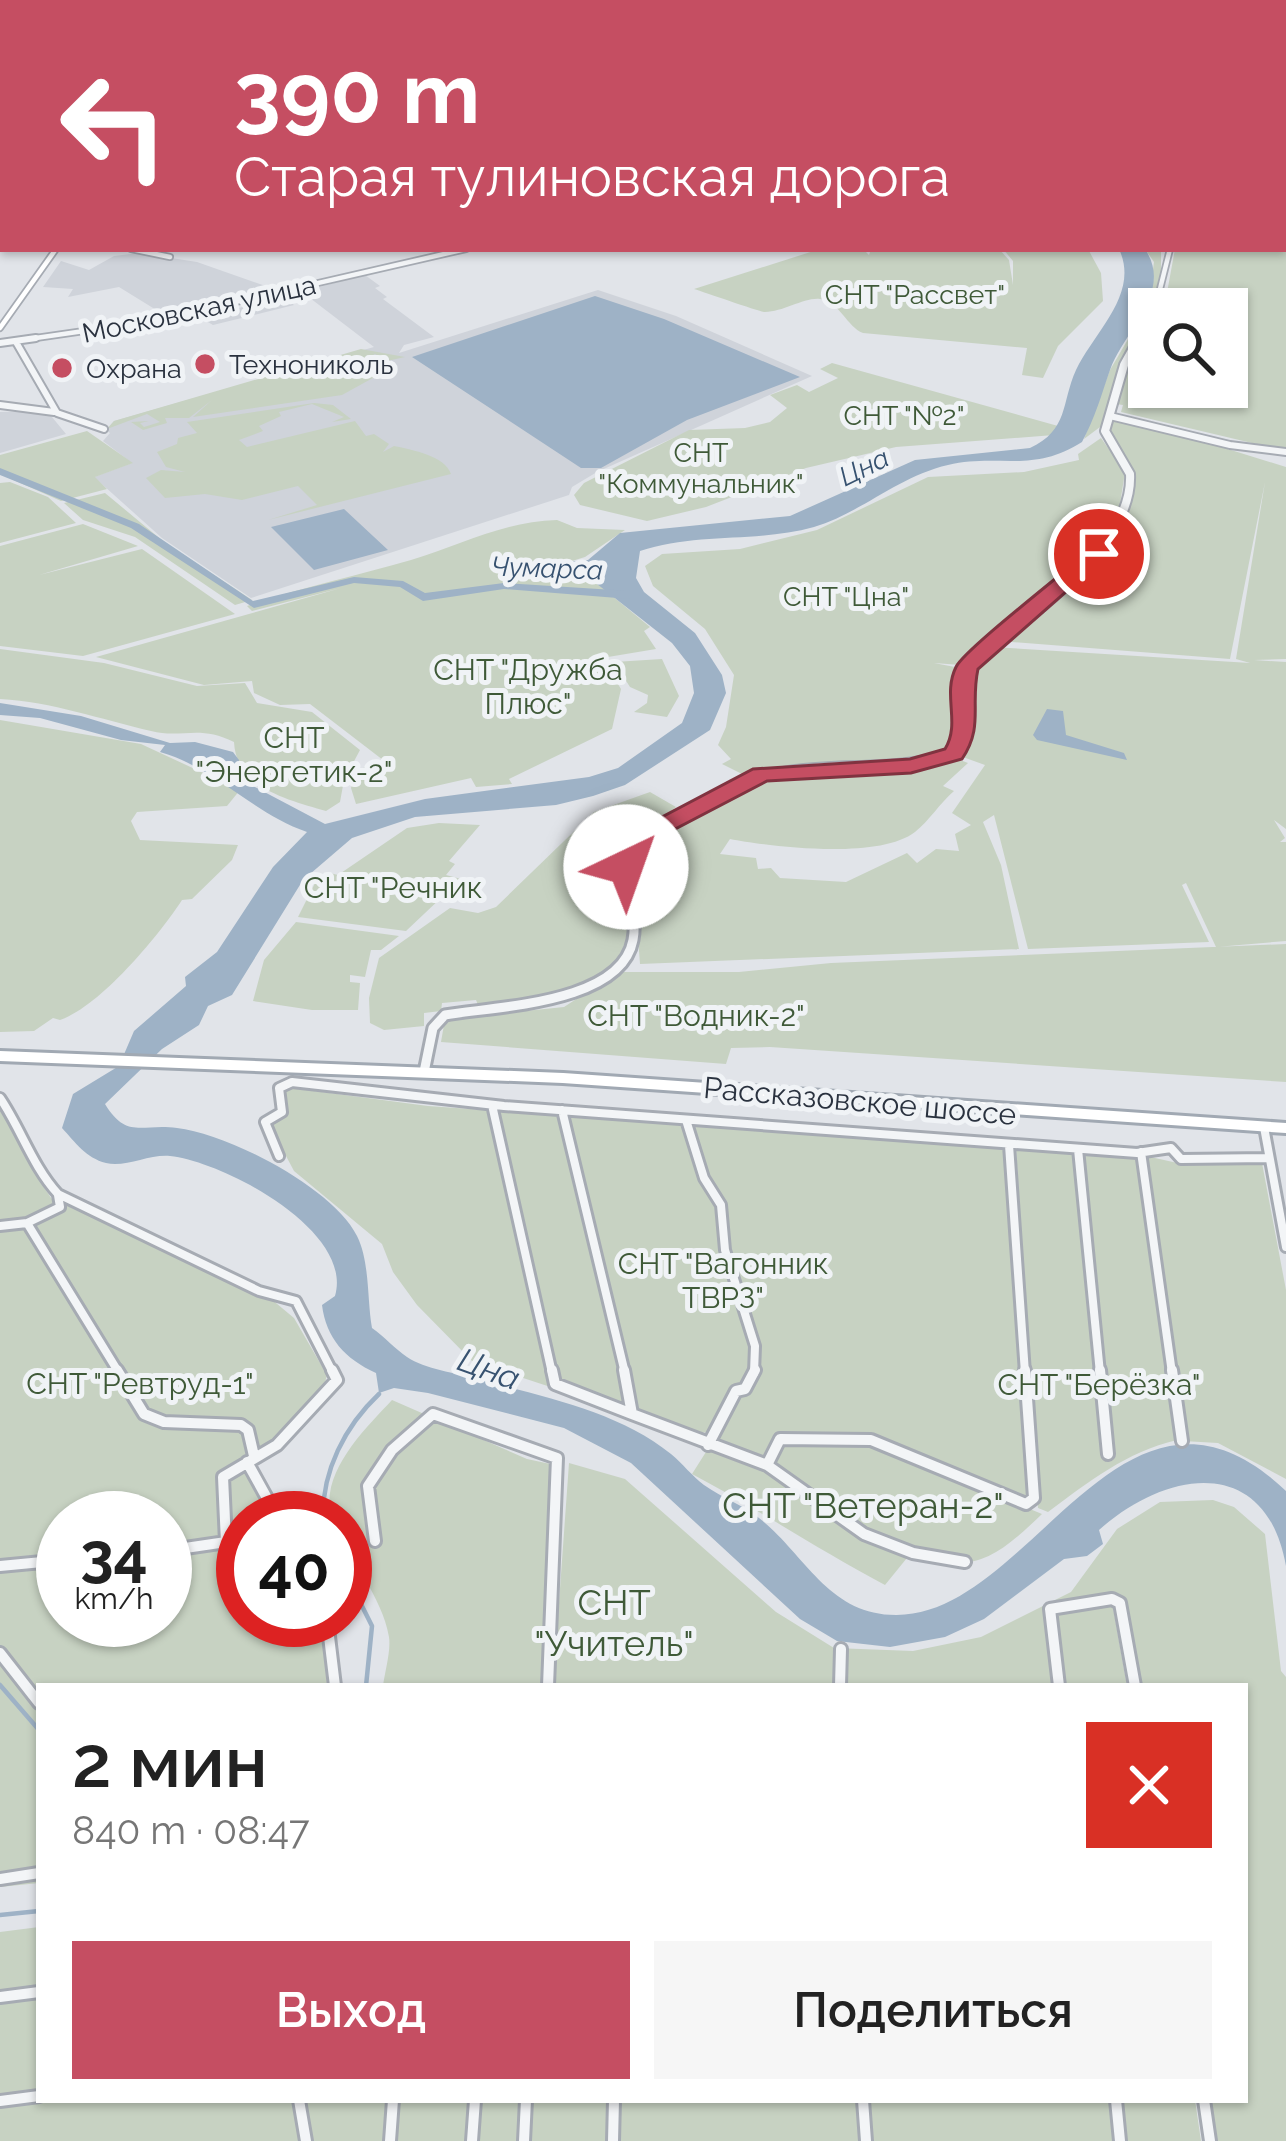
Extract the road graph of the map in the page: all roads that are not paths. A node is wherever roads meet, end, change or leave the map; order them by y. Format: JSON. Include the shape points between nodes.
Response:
{"nodes":[{"id":1,"x":54,"y":252,"type":"edge"},
{"id":2,"x":146,"y":252,"type":"edge"},
{"id":3,"x":453,"y":252,"type":"edge"},
{"id":4,"x":1169,"y":252,"type":"edge"},
{"id":5,"x":170,"y":257,"type":"dead end"},
{"id":6,"x":1160,"y":288,"type":"edge"},
{"id":7,"x":0,"y":328,"type":"edge"},
{"id":8,"x":16,"y":341,"type":"junction"},
{"id":9,"x":0,"y":343,"type":"edge"},
{"id":10,"x":1128,"y":358,"type":"edge"},
{"id":11,"x":0,"y":405,"type":"edge"},
{"id":12,"x":56,"y":412,"type":"junction"},
{"id":13,"x":1110,"y":416,"type":"junction"},
{"id":14,"x":104,"y":429,"type":"dead end"},
{"id":15,"x":1286,"y":452,"type":"edge"},
{"id":16,"x":0,"y":1056,"type":"edge"},
{"id":17,"x":429,"y":1072,"type":"junction"},
{"id":18,"x":0,"y":1098,"type":"edge"},
{"id":19,"x":492,"y":1105,"type":"junction"},
{"id":20,"x":562,"y":1110,"type":"junction"},
{"id":21,"x":686,"y":1120,"type":"junction"},
{"id":22,"x":1286,"y":1125,"type":"edge"},
{"id":23,"x":1264,"y":1127,"type":"junction"},
{"id":24,"x":1010,"y":1145,"type":"junction"},
{"id":25,"x":1078,"y":1149,"type":"junction"},
{"id":26,"x":1141,"y":1152,"type":"junction"},
{"id":27,"x":279,"y":1156,"type":"dead end"},
{"id":28,"x":1269,"y":1158,"type":"junction"},
{"id":29,"x":58,"y":1194,"type":"junction"},
{"id":30,"x":27,"y":1223,"type":"junction"},
{"id":31,"x":0,"y":1226,"type":"edge"},
{"id":32,"x":1286,"y":1247,"type":"edge"},
{"id":33,"x":632,"y":1414,"type":"junction"},
{"id":34,"x":1182,"y":1441,"type":"dead end"},
{"id":35,"x":708,"y":1445,"type":"junction"},
{"id":36,"x":1108,"y":1454,"type":"dead end"},
{"id":37,"x":251,"y":1459,"type":"junction"},
{"id":38,"x":767,"y":1465,"type":"junction"},
{"id":39,"x":266,"y":1491,"type":"edge"},
{"id":40,"x":375,"y":1541,"type":"dead end"},
{"id":41,"x":192,"y":1547,"type":"edge"},
{"id":42,"x":965,"y":1562,"type":"dead end"},
{"id":43,"x":36,"y":1563,"type":"edge"},
{"id":44,"x":0,"y":1566,"type":"edge"},
{"id":45,"x":330,"y":1647,"type":"edge"},
{"id":46,"x":842,"y":1649,"type":"dead end"},
{"id":47,"x":0,"y":1653,"type":"edge"},
{"id":48,"x":335,"y":1683,"type":"edge"},
{"id":49,"x":548,"y":1683,"type":"edge"},
{"id":50,"x":841,"y":1683,"type":"edge"},
{"id":51,"x":1059,"y":1683,"type":"edge"},
{"id":52,"x":1135,"y":1683,"type":"edge"},
{"id":53,"x":36,"y":1698,"type":"edge"},
{"id":54,"x":36,"y":1874,"type":"edge"},
{"id":55,"x":0,"y":1880,"type":"edge"},
{"id":56,"x":36,"y":1992,"type":"edge"},
{"id":57,"x":0,"y":1997,"type":"edge"},
{"id":58,"x":36,"y":2096,"type":"edge"},
{"id":59,"x":0,"y":2101,"type":"edge"},
{"id":60,"x":300,"y":2103,"type":"edge"},
{"id":61,"x":393,"y":2103,"type":"edge"},
{"id":62,"x":475,"y":2103,"type":"edge"},
{"id":63,"x":526,"y":2103,"type":"edge"},
{"id":64,"x":614,"y":2103,"type":"edge"},
{"id":65,"x":863,"y":2103,"type":"edge"},
{"id":66,"x":1116,"y":2103,"type":"edge"},
{"id":67,"x":1204,"y":2103,"type":"edge"},
{"id":68,"x":306,"y":2141,"type":"edge"},
{"id":69,"x":390,"y":2141,"type":"edge"},
{"id":70,"x":472,"y":2141,"type":"edge"},
{"id":71,"x":524,"y":2141,"type":"edge"},
{"id":72,"x":613,"y":2141,"type":"edge"},
{"id":73,"x":866,"y":2141,"type":"edge"},
{"id":74,"x":1120,"y":2141,"type":"edge"},
{"id":75,"x":1210,"y":2141,"type":"edge"}],
"edges":[{"from":1,"to":7,"type":"main road"},
{"from":2,"to":5,"type":"street"},
{"from":3,"to":8,"type":"street","name":"Московская улица","via":[[167,318]]},
{"from":4,"to":6,"type":"street"},
{"from":8,"to":9,"type":"street","name":"Московская улица"},
{"from":8,"to":12,"type":"street"},
{"from":10,"to":13,"type":"street"},
{"from":11,"to":12,"type":"street"},
{"from":12,"to":14,"type":"street"},
{"from":13,"to":15,"type":"street"},
{"from":13,"to":17,"type":"street","via":[[1105,435],[1130,474],[1123,506],[1088,565],[967,667],[966,734],[958,751],[922,765],[762,774],[676,818],[628,856],[633,939],[623,959],[563,998],[441,1017]]},
{"from":16,"to":17,"type":"main road","name":"Рассказовское шоссе"},
{"from":17,"to":22,"type":"main road","name":"Рассказовское шоссе","via":[[590,1074]]},
{"from":17,"to":23,"type":"main road","name":"Рассказовское шоссе"},
{"from":18,"to":29,"type":"street"},
{"from":19,"to":20,"type":"street"},
{"from":19,"to":27,"type":"street","via":[[292,1082],[279,1088],[282,1112],[265,1122]]},
{"from":19,"to":33,"type":"street","via":[[555,1384]]},
{"from":20,"to":21,"type":"street"},
{"from":20,"to":33,"type":"street"},
{"from":21,"to":24,"type":"street"},
{"from":21,"to":35,"type":"street","via":[[721,1205],[757,1366]]},
{"from":22,"to":23,"type":"main road","name":"Рассказовское шоссе"},
{"from":23,"to":28,"type":"street"},
{"from":24,"to":25,"type":"street"},
{"from":24,"to":38,"type":"street","via":[[1033,1502],[871,1440],[780,1439]]},
{"from":25,"to":26,"type":"street"},
{"from":25,"to":36,"type":"street"},
{"from":26,"to":28,"type":"street","via":[[1177,1149],[1181,1160]]},
{"from":26,"to":34,"type":"street"},
{"from":28,"to":32,"type":"street"},
{"from":29,"to":30,"type":"street","via":[[60,1207]]},
{"from":29,"to":37,"type":"street","via":[[259,1291],[296,1301],[337,1380],[277,1445]]},
{"from":30,"to":31,"type":"street"},
{"from":30,"to":37,"type":"street","via":[[144,1414],[241,1425]]},
{"from":33,"to":35,"type":"street"},
{"from":35,"to":38,"type":"street"},
{"from":37,"to":39,"type":"street"},
{"from":37,"to":41,"type":"street","via":[[224,1477],[226,1543]]},
{"from":38,"to":42,"type":"street","via":[[800,1480],[853,1528],[916,1557]]},
{"from":40,"to":49,"type":"street","via":[[368,1486],[392,1450],[433,1414],[557,1458]]},
{"from":43,"to":44,"type":"street"},
{"from":45,"to":48,"type":"street"},
{"from":46,"to":50,"type":"street"},
{"from":47,"to":53,"type":"street"},
{"from":51,"to":52,"type":"street","via":[[1050,1609],[1112,1599],[1120,1603]]},
{"from":54,"to":55,"type":"street"},
{"from":56,"to":57,"type":"street"},
{"from":58,"to":59,"type":"street"},
{"from":60,"to":68,"type":"street"},
{"from":61,"to":69,"type":"street"},
{"from":62,"to":70,"type":"street"},
{"from":63,"to":71,"type":"street"},
{"from":64,"to":72,"type":"street"},
{"from":65,"to":73,"type":"street"},
{"from":66,"to":74,"type":"street"},
{"from":67,"to":75,"type":"street"}]}
